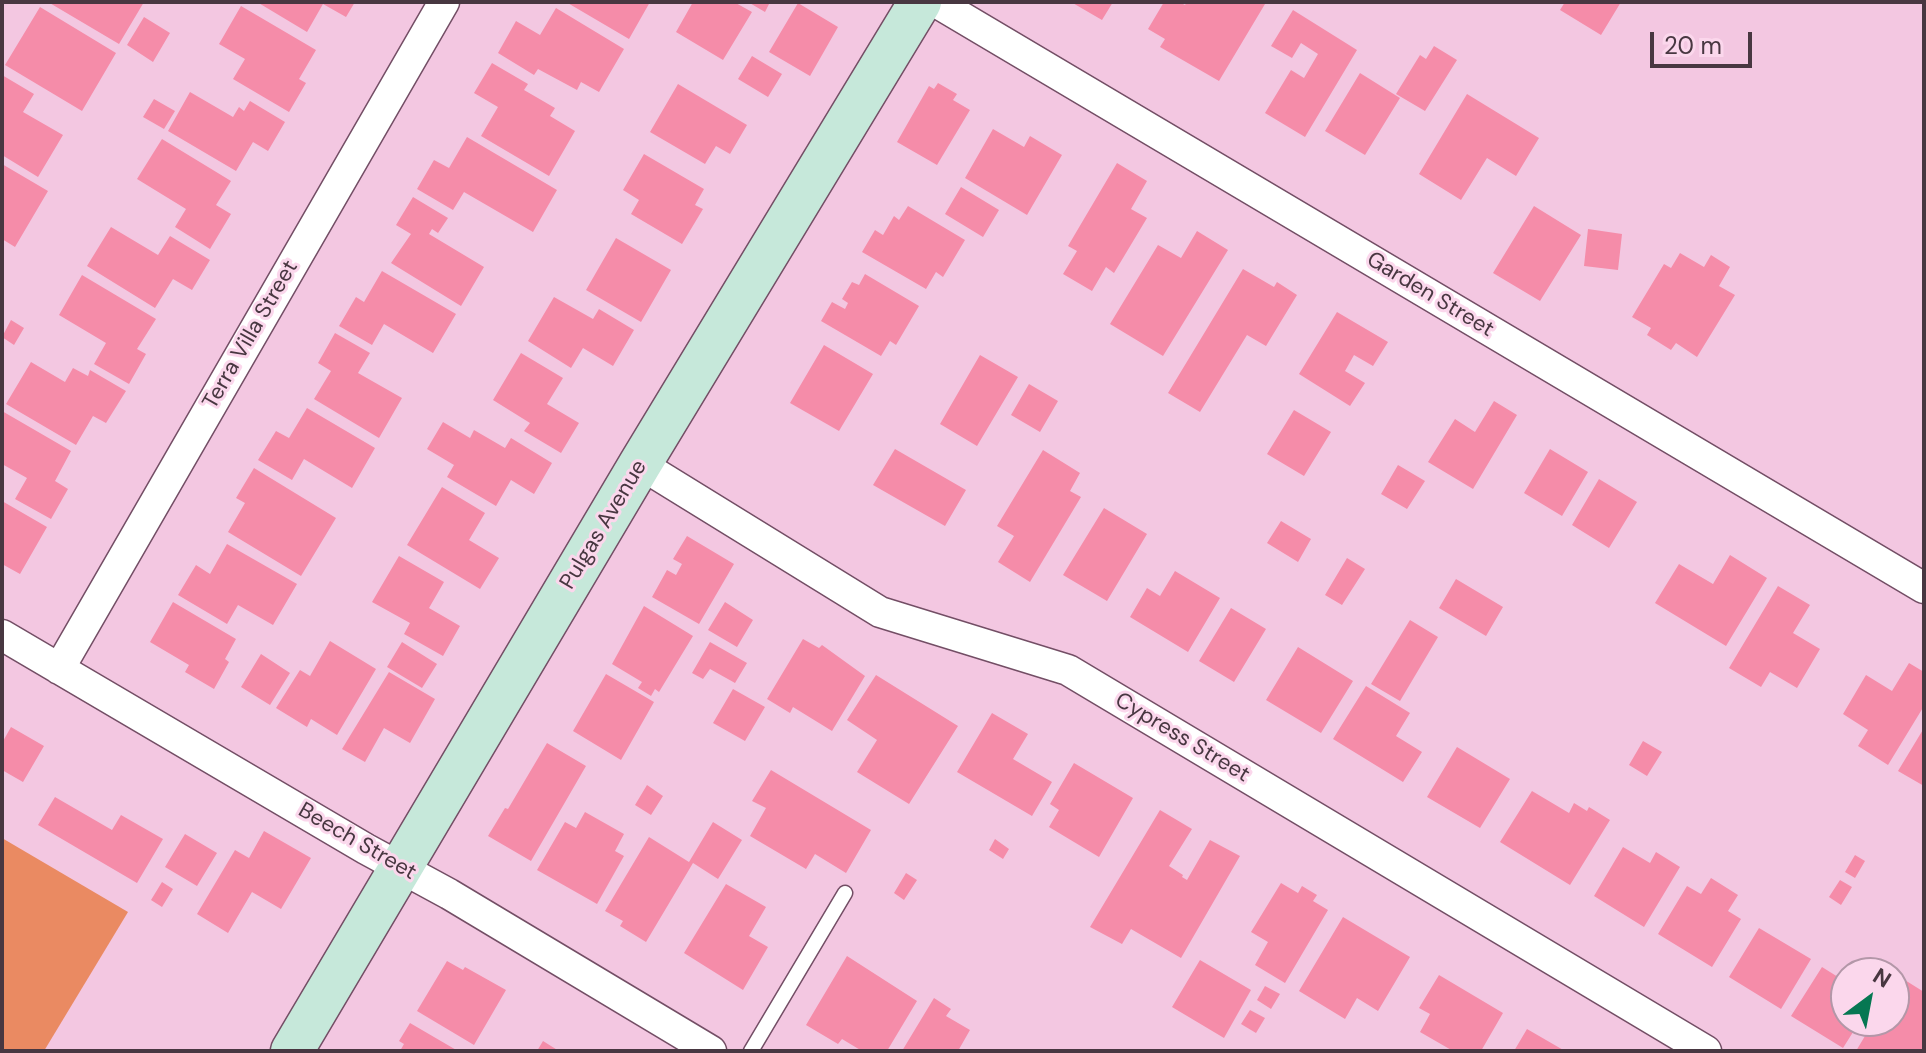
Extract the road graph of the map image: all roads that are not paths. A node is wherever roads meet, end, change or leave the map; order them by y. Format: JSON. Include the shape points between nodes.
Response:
{"nodes":[{"id":1,"x":444,"y":2,"type":"edge"},
{"id":2,"x":920,"y":2,"type":"edge"},
{"id":3,"x":936,"y":2,"type":"edge"},
{"id":4,"x":640,"y":464,"type":"junction"},
{"id":5,"x":1924,"y":588,"type":"edge"},
{"id":6,"x":2,"y":635,"type":"edge"},
{"id":7,"x":59,"y":669,"type":"junction"},
{"id":8,"x":401,"y":867,"type":"junction"},
{"id":9,"x":845,"y":893,"type":"dead end"},
{"id":10,"x":292,"y":1051,"type":"edge"},
{"id":11,"x":711,"y":1051,"type":"edge"},
{"id":12,"x":751,"y":1051,"type":"edge"},
{"id":13,"x":1706,"y":1051,"type":"edge"}],
"edges":[{"from":1,"to":7,"type":"street","name":"Terra Villa Street"},
{"from":2,"to":4,"type":"street","name":"Pulgas Avenue"},
{"from":3,"to":5,"type":"street","name":"Garden Street"},
{"from":4,"to":8,"type":"street","name":"Pulgas Avenue"},
{"from":4,"to":13,"type":"street","name":"Cypress Street","via":[[880,612],[1068,670]]},
{"from":6,"to":7,"type":"street","name":"Beech Street"},
{"from":7,"to":8,"type":"street","name":"Beech Street"},
{"from":8,"to":10,"type":"street","name":"Pulgas Avenue"},
{"from":8,"to":11,"type":"street","name":"Beech Street"},
{"from":9,"to":12,"type":"lane"}]}
